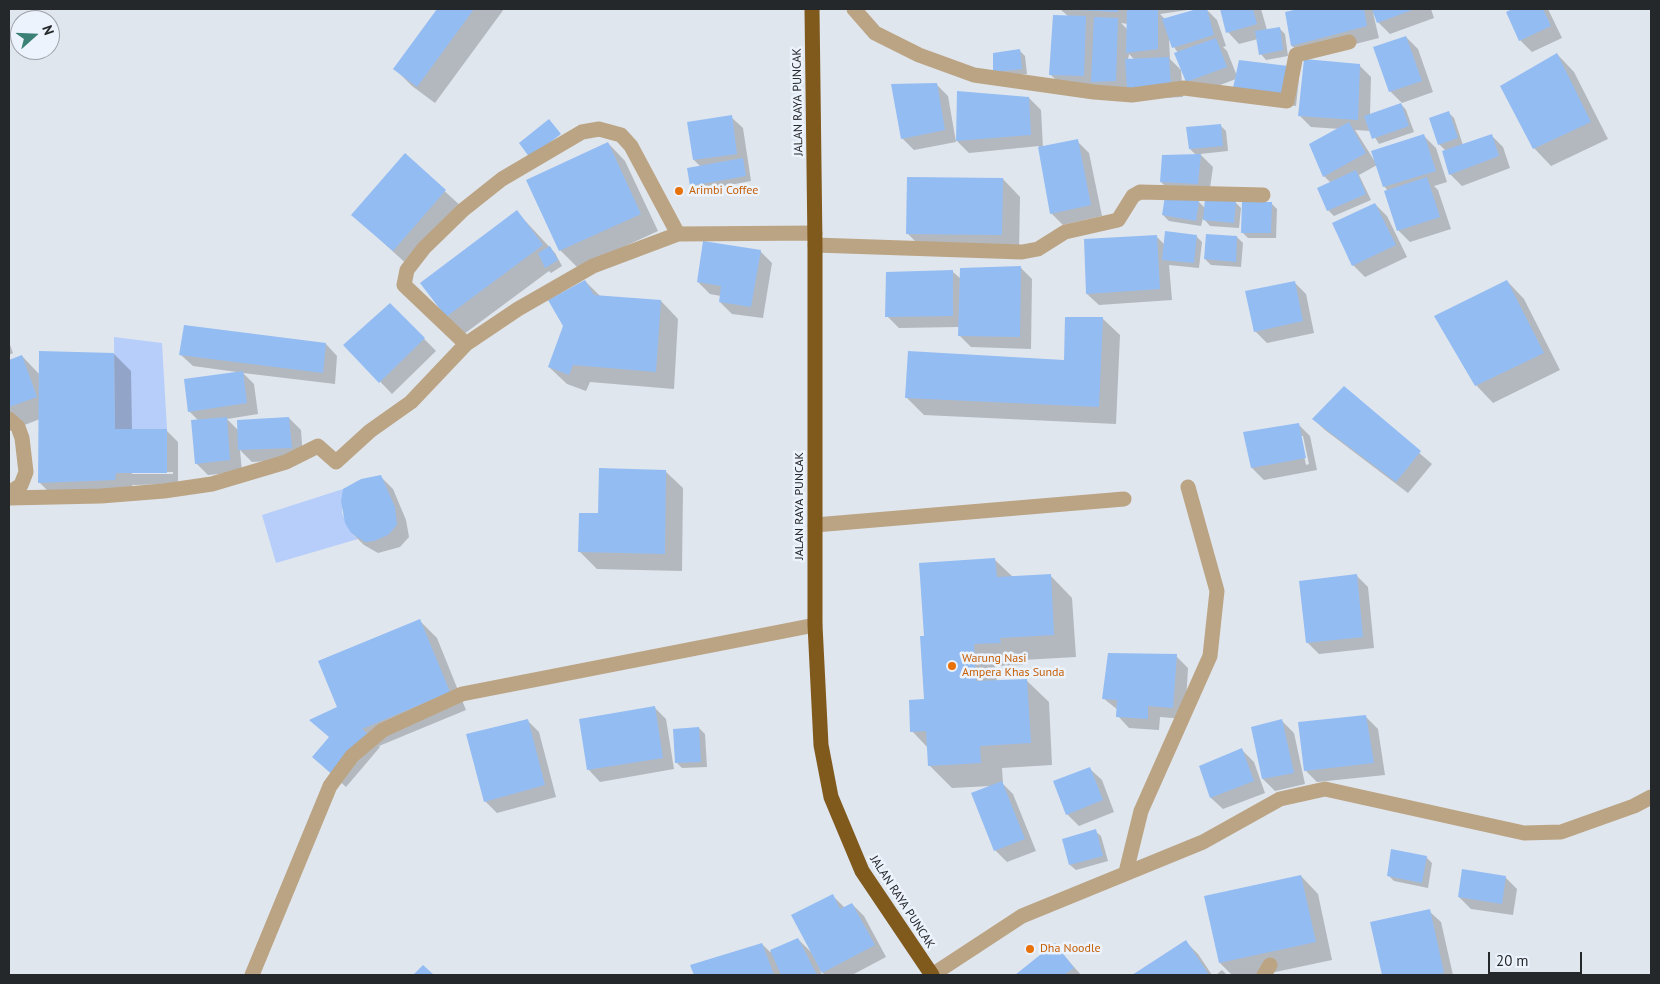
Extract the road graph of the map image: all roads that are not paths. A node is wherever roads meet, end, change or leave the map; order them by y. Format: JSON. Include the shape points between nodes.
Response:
{"nodes":[{"id":1,"x":812,"y":9,"type":"edge"},
{"id":2,"x":854,"y":9,"type":"edge"},
{"id":3,"x":1349,"y":42,"type":"dead end"},
{"id":4,"x":1263,"y":195,"type":"dead end"},
{"id":5,"x":678,"y":234,"type":"junction"},
{"id":6,"x":815,"y":239,"type":"junction"},
{"id":7,"x":466,"y":344,"type":"junction"},
{"id":8,"x":9,"y":419,"type":"edge"},
{"id":9,"x":1188,"y":486,"type":"dead end"},
{"id":10,"x":9,"y":493,"type":"edge"},
{"id":11,"x":9,"y":498,"type":"edge"},
{"id":12,"x":1124,"y":499,"type":"dead end"},
{"id":13,"x":815,"y":525,"type":"junction"},
{"id":14,"x":814,"y":625,"type":"junction"},
{"id":15,"x":1651,"y":797,"type":"edge"},
{"id":16,"x":1126,"y":872,"type":"junction"},
{"id":17,"x":252,"y":975,"type":"edge"},
{"id":18,"x":932,"y":975,"type":"edge"}],
"edges":[{"from":1,"to":6,"type":"highway","name":"JALAN RAYA PUNCAK"},
{"from":2,"to":3,"type":"street","via":[[874,33],[919,55],[974,74],[1132,95],[1184,88],[1287,101],[1296,55]]},
{"from":4,"to":6,"type":"street","via":[[1140,192],[1133,196],[1118,220],[1065,232],[1038,249],[1022,252]]},
{"from":5,"to":6,"type":"street"},
{"from":5,"to":7,"type":"street","via":[[594,266],[518,309]]},
{"from":5,"to":7,"type":"street","via":[[631,146],[621,135],[599,129],[582,132],[502,179],[463,210],[424,248],[407,270],[404,285]]},
{"from":6,"to":13,"type":"highway","name":"JALAN RAYA PUNCAK"},
{"from":7,"to":11,"type":"street","via":[[411,402],[370,431],[336,462],[318,446],[286,462],[212,484],[101,496]]},
{"from":8,"to":10,"type":"street","via":[[18,427],[22,438],[26,472],[21,484]]},
{"from":9,"to":16,"type":"street","via":[[1217,591],[1210,656],[1141,811]]},
{"from":12,"to":13,"type":"street"},
{"from":13,"to":14,"type":"highway","name":"JALAN RAYA PUNCAK"},
{"from":14,"to":17,"type":"street","via":[[471,692],[383,730],[352,756],[330,786]]},
{"from":14,"to":18,"type":"highway","name":"JALAN RAYA PUNCAK","via":[[821,745],[831,797],[862,872]]},
{"from":15,"to":16,"type":"street","via":[[1561,832],[1524,834],[1325,789],[1280,799],[1203,842]]},
{"from":16,"to":18,"type":"street","via":[[1022,916]]}]}
